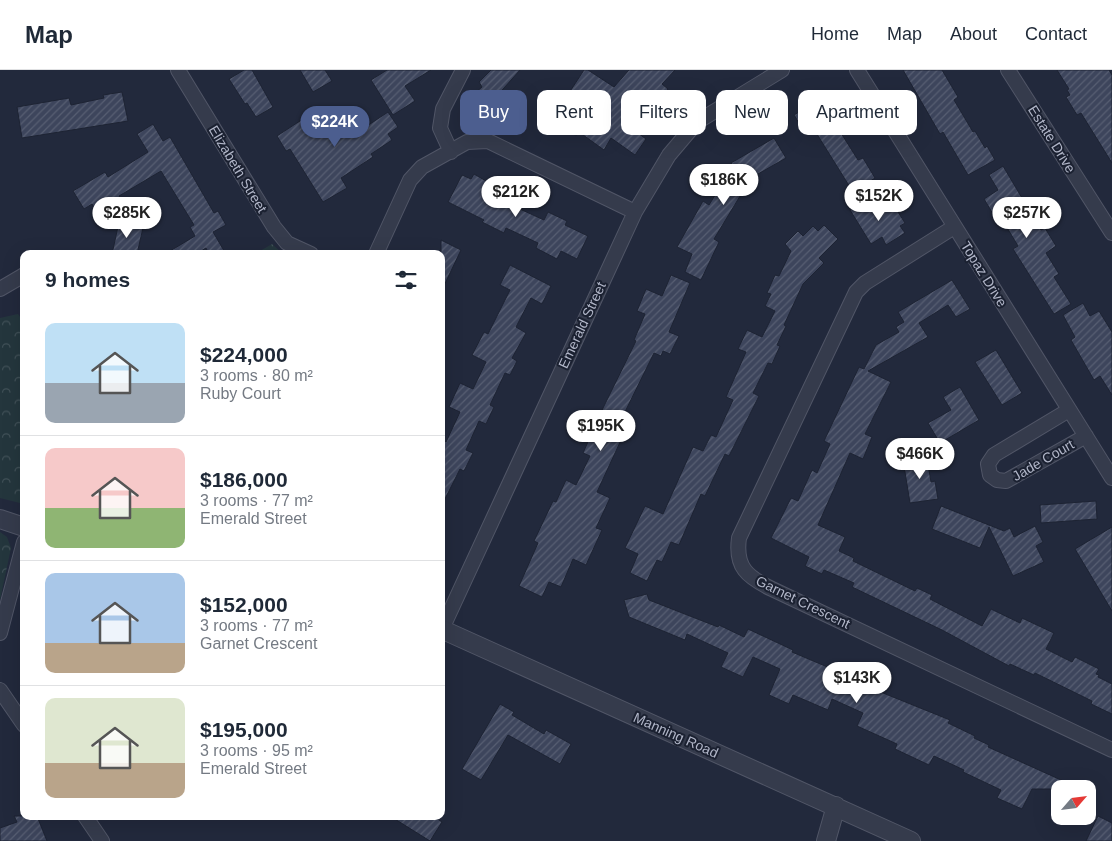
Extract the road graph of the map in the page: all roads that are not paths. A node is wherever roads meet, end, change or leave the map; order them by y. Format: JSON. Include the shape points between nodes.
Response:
{"nodes":[{"id":1,"x":178,"y":70,"type":"edge"},
{"id":2,"x":463,"y":70,"type":"edge"},
{"id":3,"x":782,"y":70,"type":"edge"},
{"id":4,"x":856,"y":70,"type":"edge"},
{"id":5,"x":1008,"y":70,"type":"edge"},
{"id":6,"x":451,"y":152,"type":"junction"},
{"id":7,"x":634,"y":212,"type":"junction"},
{"id":8,"x":954,"y":226,"type":"junction"},
{"id":9,"x":1112,"y":233,"type":"edge"},
{"id":10,"x":302,"y":250,"type":"edge"},
{"id":11,"x":378,"y":250,"type":"edge"},
{"id":12,"x":20,"y":277,"type":"edge"},
{"id":13,"x":0,"y":289,"type":"edge"},
{"id":14,"x":1069,"y":410,"type":"junction"},
{"id":15,"x":1086,"y":436,"type":"junction"},
{"id":16,"x":1112,"y":478,"type":"edge"},
{"id":17,"x":0,"y":519,"type":"edge"},
{"id":18,"x":20,"y":526,"type":"edge"},
{"id":19,"x":20,"y":557,"type":"edge"},
{"id":20,"x":445,"y":622,"type":"edge"},
{"id":21,"x":445,"y":630,"type":"edge"},
{"id":22,"x":0,"y":633,"type":"edge"},
{"id":23,"x":0,"y":690,"type":"edge"},
{"id":24,"x":20,"y":720,"type":"edge"},
{"id":25,"x":1112,"y":750,"type":"edge"},
{"id":26,"x":836,"y":806,"type":"junction"},
{"id":27,"x":88,"y":820,"type":"edge"},
{"id":28,"x":102,"y":841,"type":"edge"},
{"id":29,"x":826,"y":841,"type":"edge"},
{"id":30,"x":911,"y":841,"type":"edge"}],
"edges":[{"from":1,"to":10,"type":"street","name":"Elizabeth Street","via":[[274,227],[287,243]]},
{"from":2,"to":6,"type":"street","via":[[443,109],[440,128]]},
{"from":3,"to":7,"type":"street","name":"Emerald Street","via":[[697,122],[669,155]]},
{"from":4,"to":8,"type":"street","name":"Topaz Drive"},
{"from":5,"to":9,"type":"street","name":"Estate Drive"},
{"from":6,"to":7,"type":"street","via":[[467,142],[488,141]]},
{"from":6,"to":11,"type":"street","via":[[422,167],[410,180]]},
{"from":7,"to":20,"type":"street","name":"Emerald Street"},
{"from":8,"to":14,"type":"street","name":"Topaz Drive"},
{"from":8,"to":25,"type":"street","name":"Garnet Crescent","via":[[856,292],[739,538],[737,551],[742,568],[764,585]]},
{"from":12,"to":13,"type":"street"},
{"from":14,"to":15,"type":"street","name":"Topaz Drive"},
{"from":14,"to":15,"type":"street","name":"Jade Court","via":[[994,455],[988,464],[990,475],[1006,481]]},
{"from":15,"to":16,"type":"street","name":"Topaz Drive"},
{"from":17,"to":18,"type":"street"},
{"from":19,"to":22,"type":"street"},
{"from":21,"to":26,"type":"street","name":"Manning Road"},
{"from":23,"to":24,"type":"street"},
{"from":26,"to":29,"type":"street"},
{"from":26,"to":30,"type":"street","name":"Manning Road"},
{"from":27,"to":28,"type":"street"}]}
